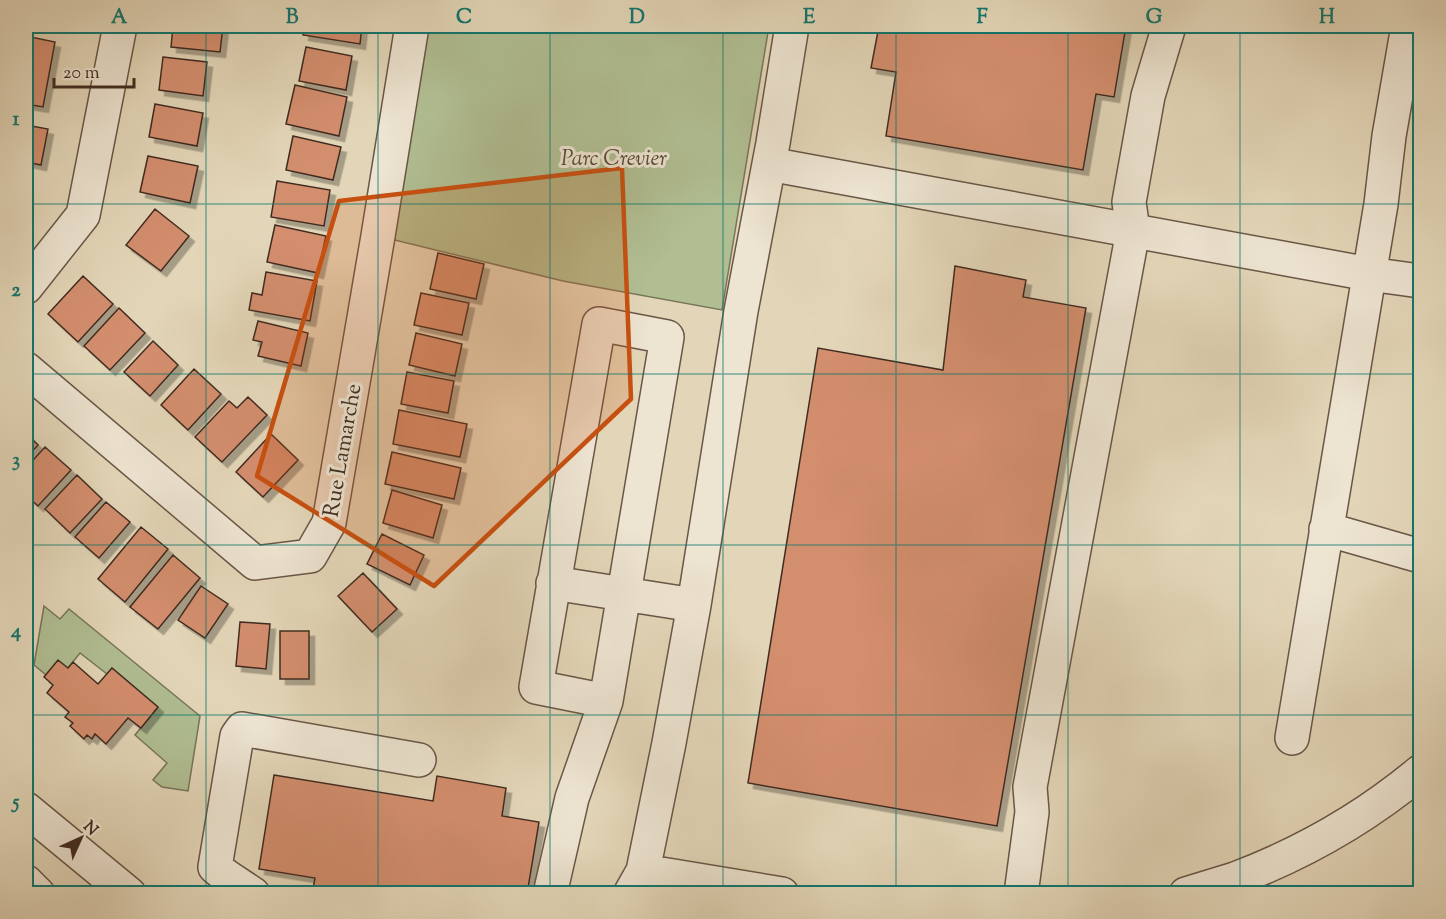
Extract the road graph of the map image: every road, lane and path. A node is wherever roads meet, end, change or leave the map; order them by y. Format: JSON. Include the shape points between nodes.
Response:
{"nodes":[{"id":1,"x":120,"y":26,"type":"edge"},
{"id":2,"x":412,"y":26,"type":"edge"},
{"id":3,"x":792,"y":26,"type":"edge"},
{"id":4,"x":1169,"y":26,"type":"edge"},
{"id":5,"x":1408,"y":26,"type":"edge"},
{"id":6,"x":769,"y":164,"type":"junction"},
{"id":7,"x":1133,"y":231,"type":"junction"},
{"id":8,"x":1369,"y":274,"type":"junction"},
{"id":9,"x":1420,"y":281,"type":"edge"},
{"id":10,"x":26,"y":287,"type":"edge"},
{"id":11,"x":26,"y":369,"type":"edge"},
{"id":12,"x":1326,"y":529,"type":"junction"},
{"id":13,"x":1420,"y":556,"type":"edge"},
{"id":14,"x":553,"y":583,"type":"junction"},
{"id":15,"x":624,"y":595,"type":"junction"},
{"id":16,"x":694,"y":605,"type":"junction"},
{"id":17,"x":606,"y":701,"type":"junction"},
{"id":18,"x":1292,"y":738,"type":"dead end"},
{"id":19,"x":419,"y":760,"type":"dead end"},
{"id":20,"x":1420,"y":772,"type":"edge"},
{"id":21,"x":26,"y":809,"type":"edge"},
{"id":22,"x":26,"y":882,"type":"edge"},
{"id":23,"x":641,"y":886,"type":"edge"},
{"id":24,"x":231,"y":888,"type":"edge"},
{"id":25,"x":39,"y":894,"type":"edge"},
{"id":26,"x":129,"y":894,"type":"edge"},
{"id":27,"x":550,"y":894,"type":"edge"},
{"id":28,"x":782,"y":894,"type":"edge"},
{"id":29,"x":1021,"y":894,"type":"edge"},
{"id":30,"x":1186,"y":894,"type":"edge"}],
"edges":[{"from":1,"to":10,"type":"street","via":[[83,215]]},
{"from":2,"to":11,"type":"street","name":"Rue Lamarche","via":[[329,523],[310,556],[255,563]]},
{"from":3,"to":6,"type":"street"},
{"from":4,"to":7,"type":"street","via":[[1148,96],[1129,202]]},
{"from":5,"to":8,"type":"street"},
{"from":6,"to":7,"type":"street"},
{"from":6,"to":16,"type":"street"},
{"from":7,"to":8,"type":"street"},
{"from":7,"to":29,"type":"street","via":[[1030,787],[1032,812]]},
{"from":8,"to":9,"type":"street"},
{"from":8,"to":12,"type":"street"},
{"from":12,"to":13,"type":"street"},
{"from":12,"to":18,"type":"street"},
{"from":14,"to":15,"type":"street"},
{"from":14,"to":15,"type":"street","via":[[598,324],[667,337]]},
{"from":14,"to":17,"type":"street","via":[[536,687]]},
{"from":15,"to":16,"type":"street"},
{"from":15,"to":17,"type":"street"},
{"from":16,"to":23,"type":"street"},
{"from":17,"to":27,"type":"street","via":[[572,798]]},
{"from":19,"to":24,"type":"street","via":[[242,729],[237,736],[215,867]]},
{"from":20,"to":30,"type":"street","via":[[1336,831],[1244,875]]},
{"from":21,"to":26,"type":"street"},
{"from":22,"to":25,"type":"street"},
{"from":23,"to":28,"type":"street"}]}
